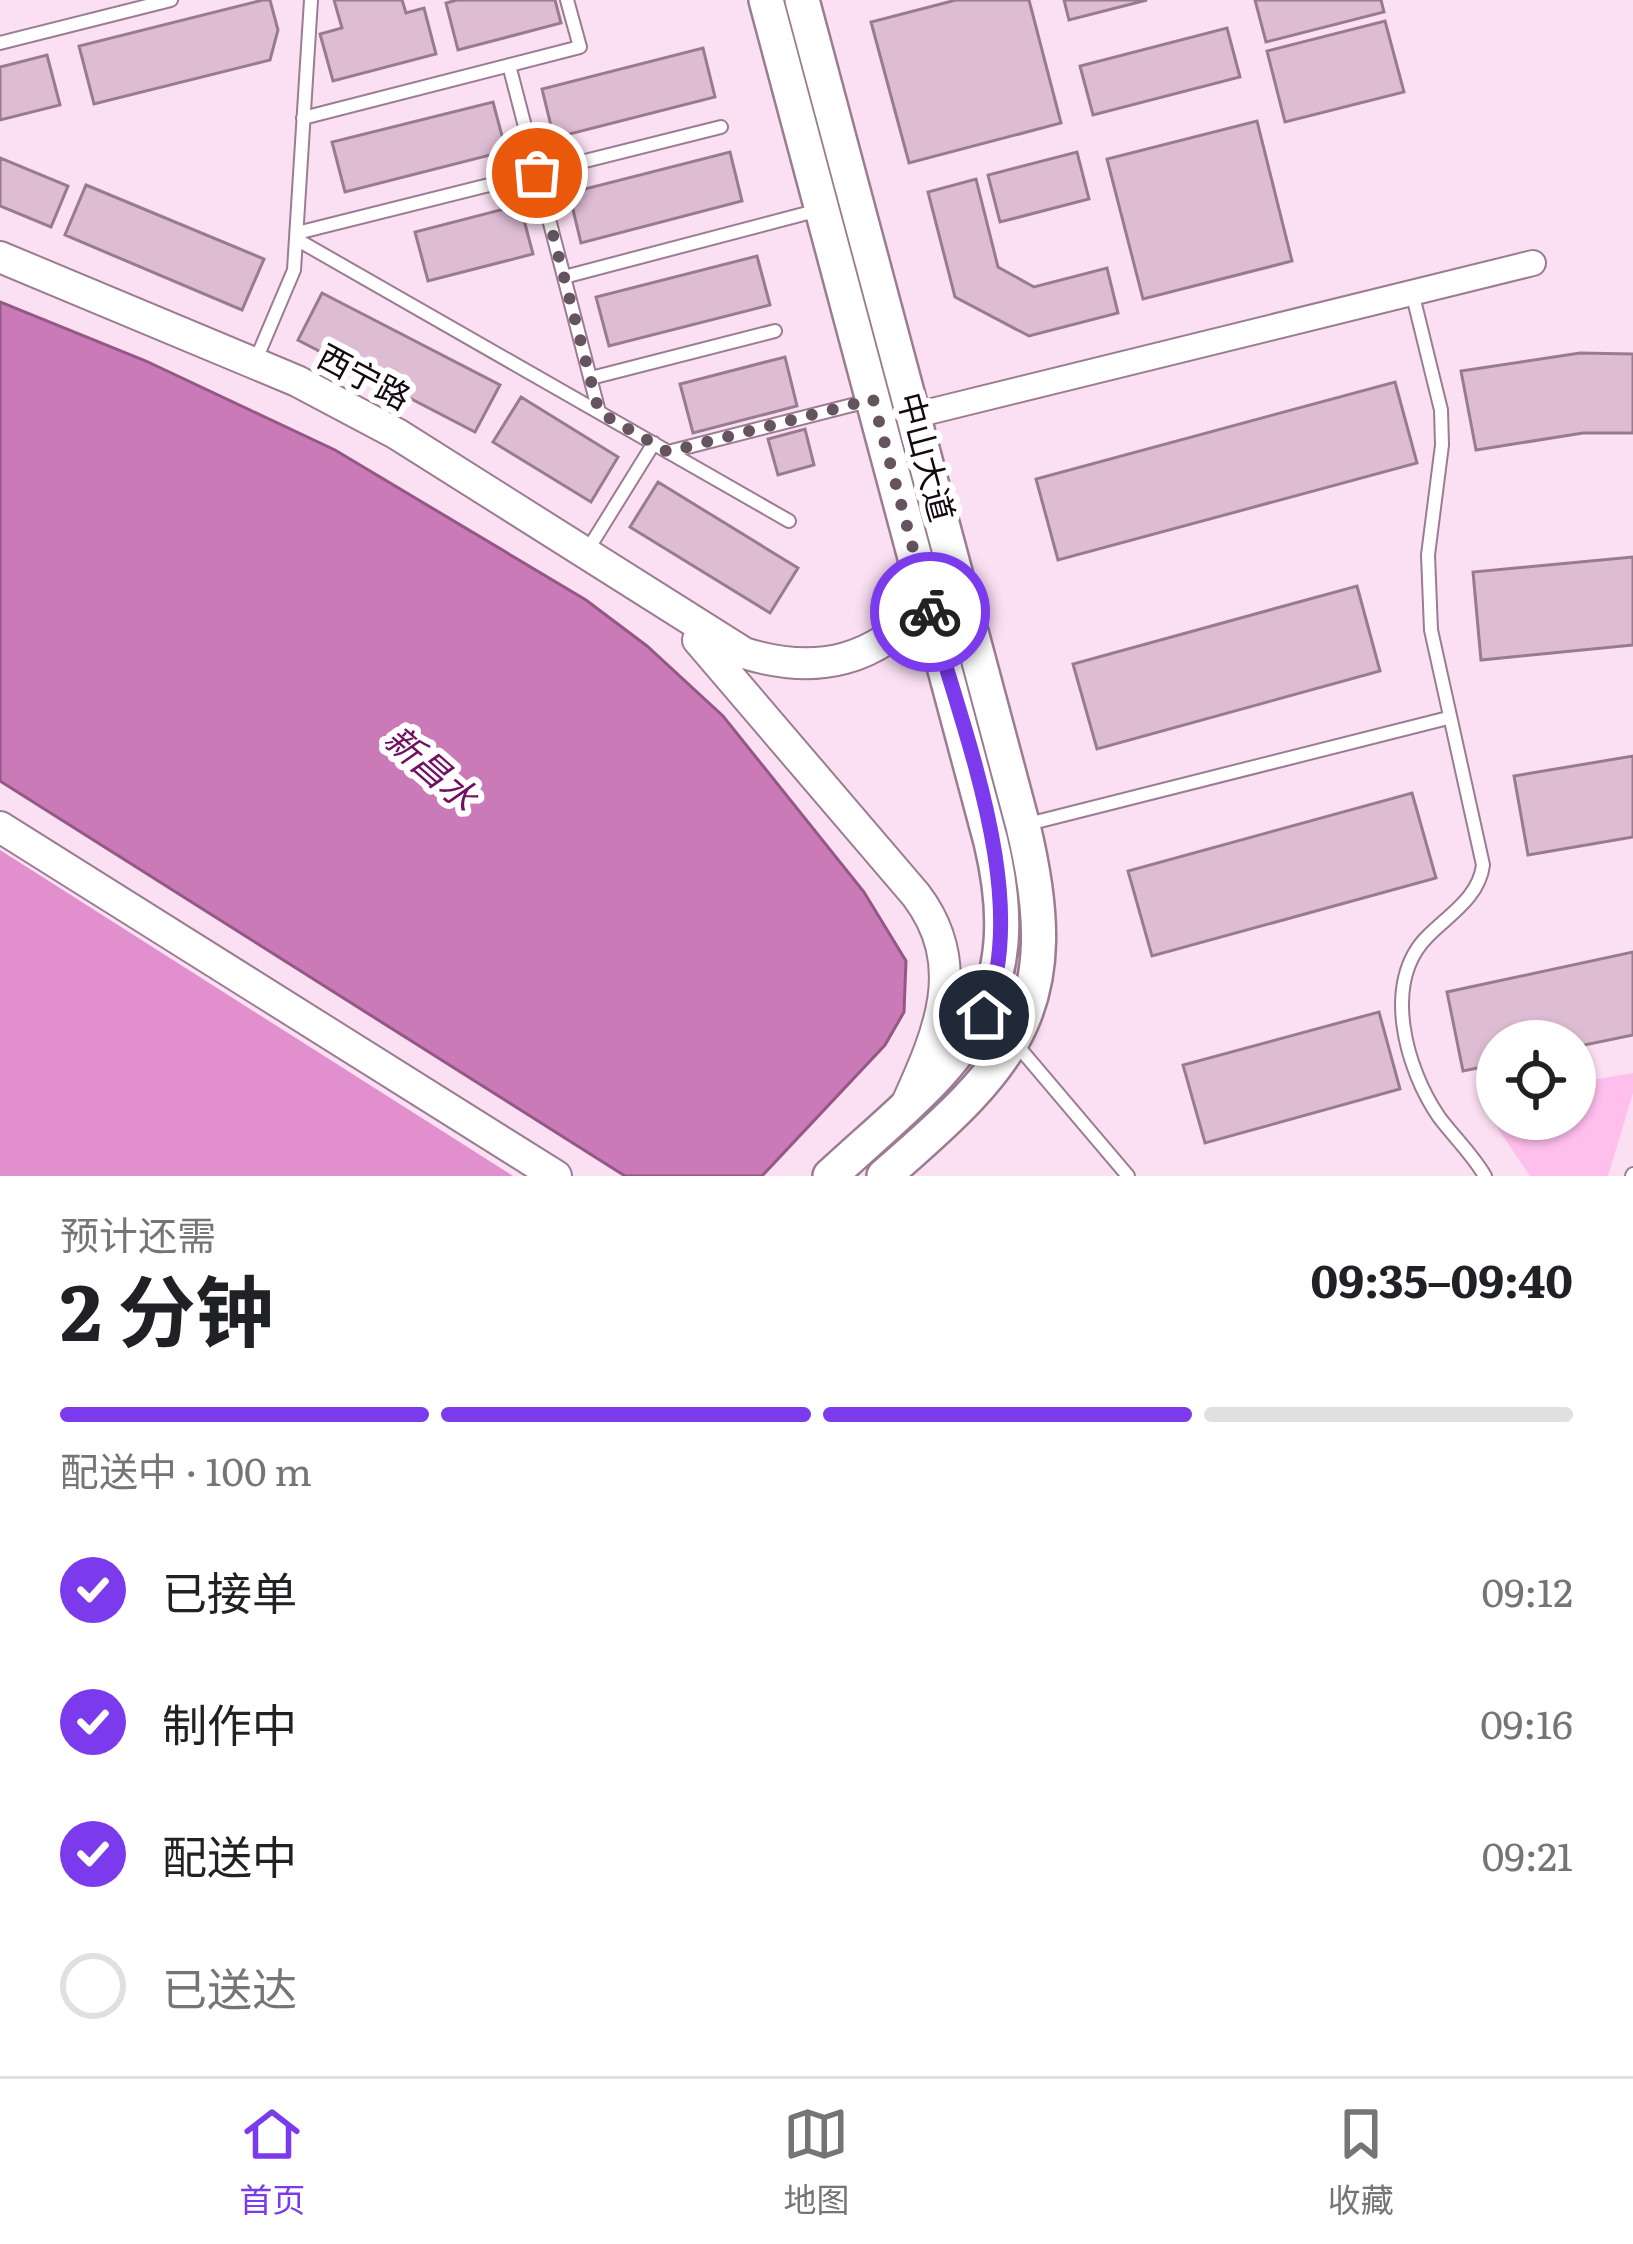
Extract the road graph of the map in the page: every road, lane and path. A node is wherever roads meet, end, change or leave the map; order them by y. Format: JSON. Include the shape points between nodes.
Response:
{"nodes":[{"id":1,"x":171,"y":0,"type":"edge"},
{"id":2,"x":311,"y":0,"type":"edge"},
{"id":3,"x":567,"y":0,"type":"edge"},
{"id":4,"x":766,"y":0,"type":"edge"},
{"id":5,"x":811,"y":2,"type":"edge"},
{"id":6,"x":0,"y":44,"type":"edge"},
{"id":7,"x":509,"y":65,"type":"junction"},
{"id":8,"x":303,"y":118,"type":"junction"},
{"id":9,"x":721,"y":128,"type":"dead end"},
{"id":10,"x":537,"y":173,"type":"junction"},
{"id":11,"x":822,"y":209,"type":"junction"},
{"id":12,"x":296,"y":236,"type":"junction"},
{"id":13,"x":0,"y":257,"type":"edge"},
{"id":14,"x":1534,"y":262,"type":"dead end"},
{"id":15,"x":564,"y":277,"type":"junction"},
{"id":16,"x":1411,"y":291,"type":"junction"},
{"id":17,"x":775,"y":331,"type":"dead end"},
{"id":18,"x":255,"y":363,"type":"junction"},
{"id":19,"x":591,"y":378,"type":"junction"},
{"id":20,"x":873,"y":399,"type":"junction"},
{"id":21,"x":599,"y":412,"type":"junction"},
{"id":22,"x":916,"y":416,"type":"junction"},
{"id":23,"x":654,"y":443,"type":"junction"},
{"id":24,"x":668,"y":452,"type":"junction"},
{"id":25,"x":789,"y":521,"type":"dead end"},
{"id":26,"x":587,"y":551,"type":"junction"},
{"id":27,"x":927,"y":603,"type":"junction"},
{"id":28,"x":670,"y":609,"type":"junction"},
{"id":29,"x":1448,"y":718,"type":"junction"},
{"id":30,"x":1023,"y":826,"type":"junction"},
{"id":31,"x":0,"y":827,"type":"edge"},
{"id":32,"x":1015,"y":1042,"type":"junction"},
{"id":33,"x":906,"y":1106,"type":"junction"},
{"id":34,"x":556,"y":1176,"type":"edge"},
{"id":35,"x":830,"y":1176,"type":"edge"},
{"id":36,"x":884,"y":1176,"type":"edge"},
{"id":37,"x":1128,"y":1176,"type":"edge"},
{"id":38,"x":1484,"y":1176,"type":"edge"}],
"edges":[{"from":1,"to":6,"type":"lane"},
{"from":2,"to":8,"type":"lane"},
{"from":3,"to":7,"type":"lane","via":[[580,47]]},
{"from":4,"to":11,"type":"main road","name":"中山大道"},
{"from":5,"to":22,"type":"main road","name":"中山大道"},
{"from":7,"to":8,"type":"lane"},
{"from":7,"to":10,"type":"lane"},
{"from":8,"to":12,"type":"lane"},
{"from":9,"to":10,"type":"lane"},
{"from":10,"to":12,"type":"lane"},
{"from":10,"to":15,"type":"lane"},
{"from":11,"to":15,"type":"lane"},
{"from":11,"to":20,"type":"main road","name":"中山大道"},
{"from":12,"to":18,"type":"lane","via":[[295,270]]},
{"from":12,"to":21,"type":"lane"},
{"from":13,"to":18,"type":"street","name":"西宁路"},
{"from":14,"to":16,"type":"street"},
{"from":15,"to":19,"type":"lane"},
{"from":16,"to":22,"type":"street"},
{"from":16,"to":29,"type":"lane","via":[[1441,410],[1428,593]]},
{"from":17,"to":19,"type":"lane"},
{"from":18,"to":26,"type":"street","name":"西宁路","via":[[397,434]]},
{"from":19,"to":21,"type":"lane"},
{"from":20,"to":24,"type":"lane"},
{"from":20,"to":27,"type":"main road","name":"中山大道"},
{"from":21,"to":23,"type":"lane"},
{"from":22,"to":30,"type":"main road","name":"中山大道"},
{"from":23,"to":24,"type":"lane"},
{"from":23,"to":26,"type":"lane"},
{"from":24,"to":25,"type":"lane"},
{"from":26,"to":28,"type":"street","name":"西宁路"},
{"from":27,"to":28,"type":"street","via":[[878,646],[826,666],[744,653]]},
{"from":27,"to":33,"type":"main road","name":"中山大道","via":[[1004,922],[990,1000],[975,1031]]},
{"from":28,"to":33,"type":"street","via":[[929,912],[944,952],[946,1003]]},
{"from":29,"to":30,"type":"lane"},
{"from":29,"to":38,"type":"lane","via":[[1482,875],[1413,955],[1404,1016],[1424,1090]]},
{"from":30,"to":32,"type":"main road","name":"中山大道","via":[[1041,951]]},
{"from":31,"to":34,"type":"street"},
{"from":32,"to":36,"type":"main road","name":"中山大道","via":[[961,1109]]},
{"from":32,"to":37,"type":"lane"},
{"from":33,"to":35,"type":"main road","name":"中山大道"}]}
